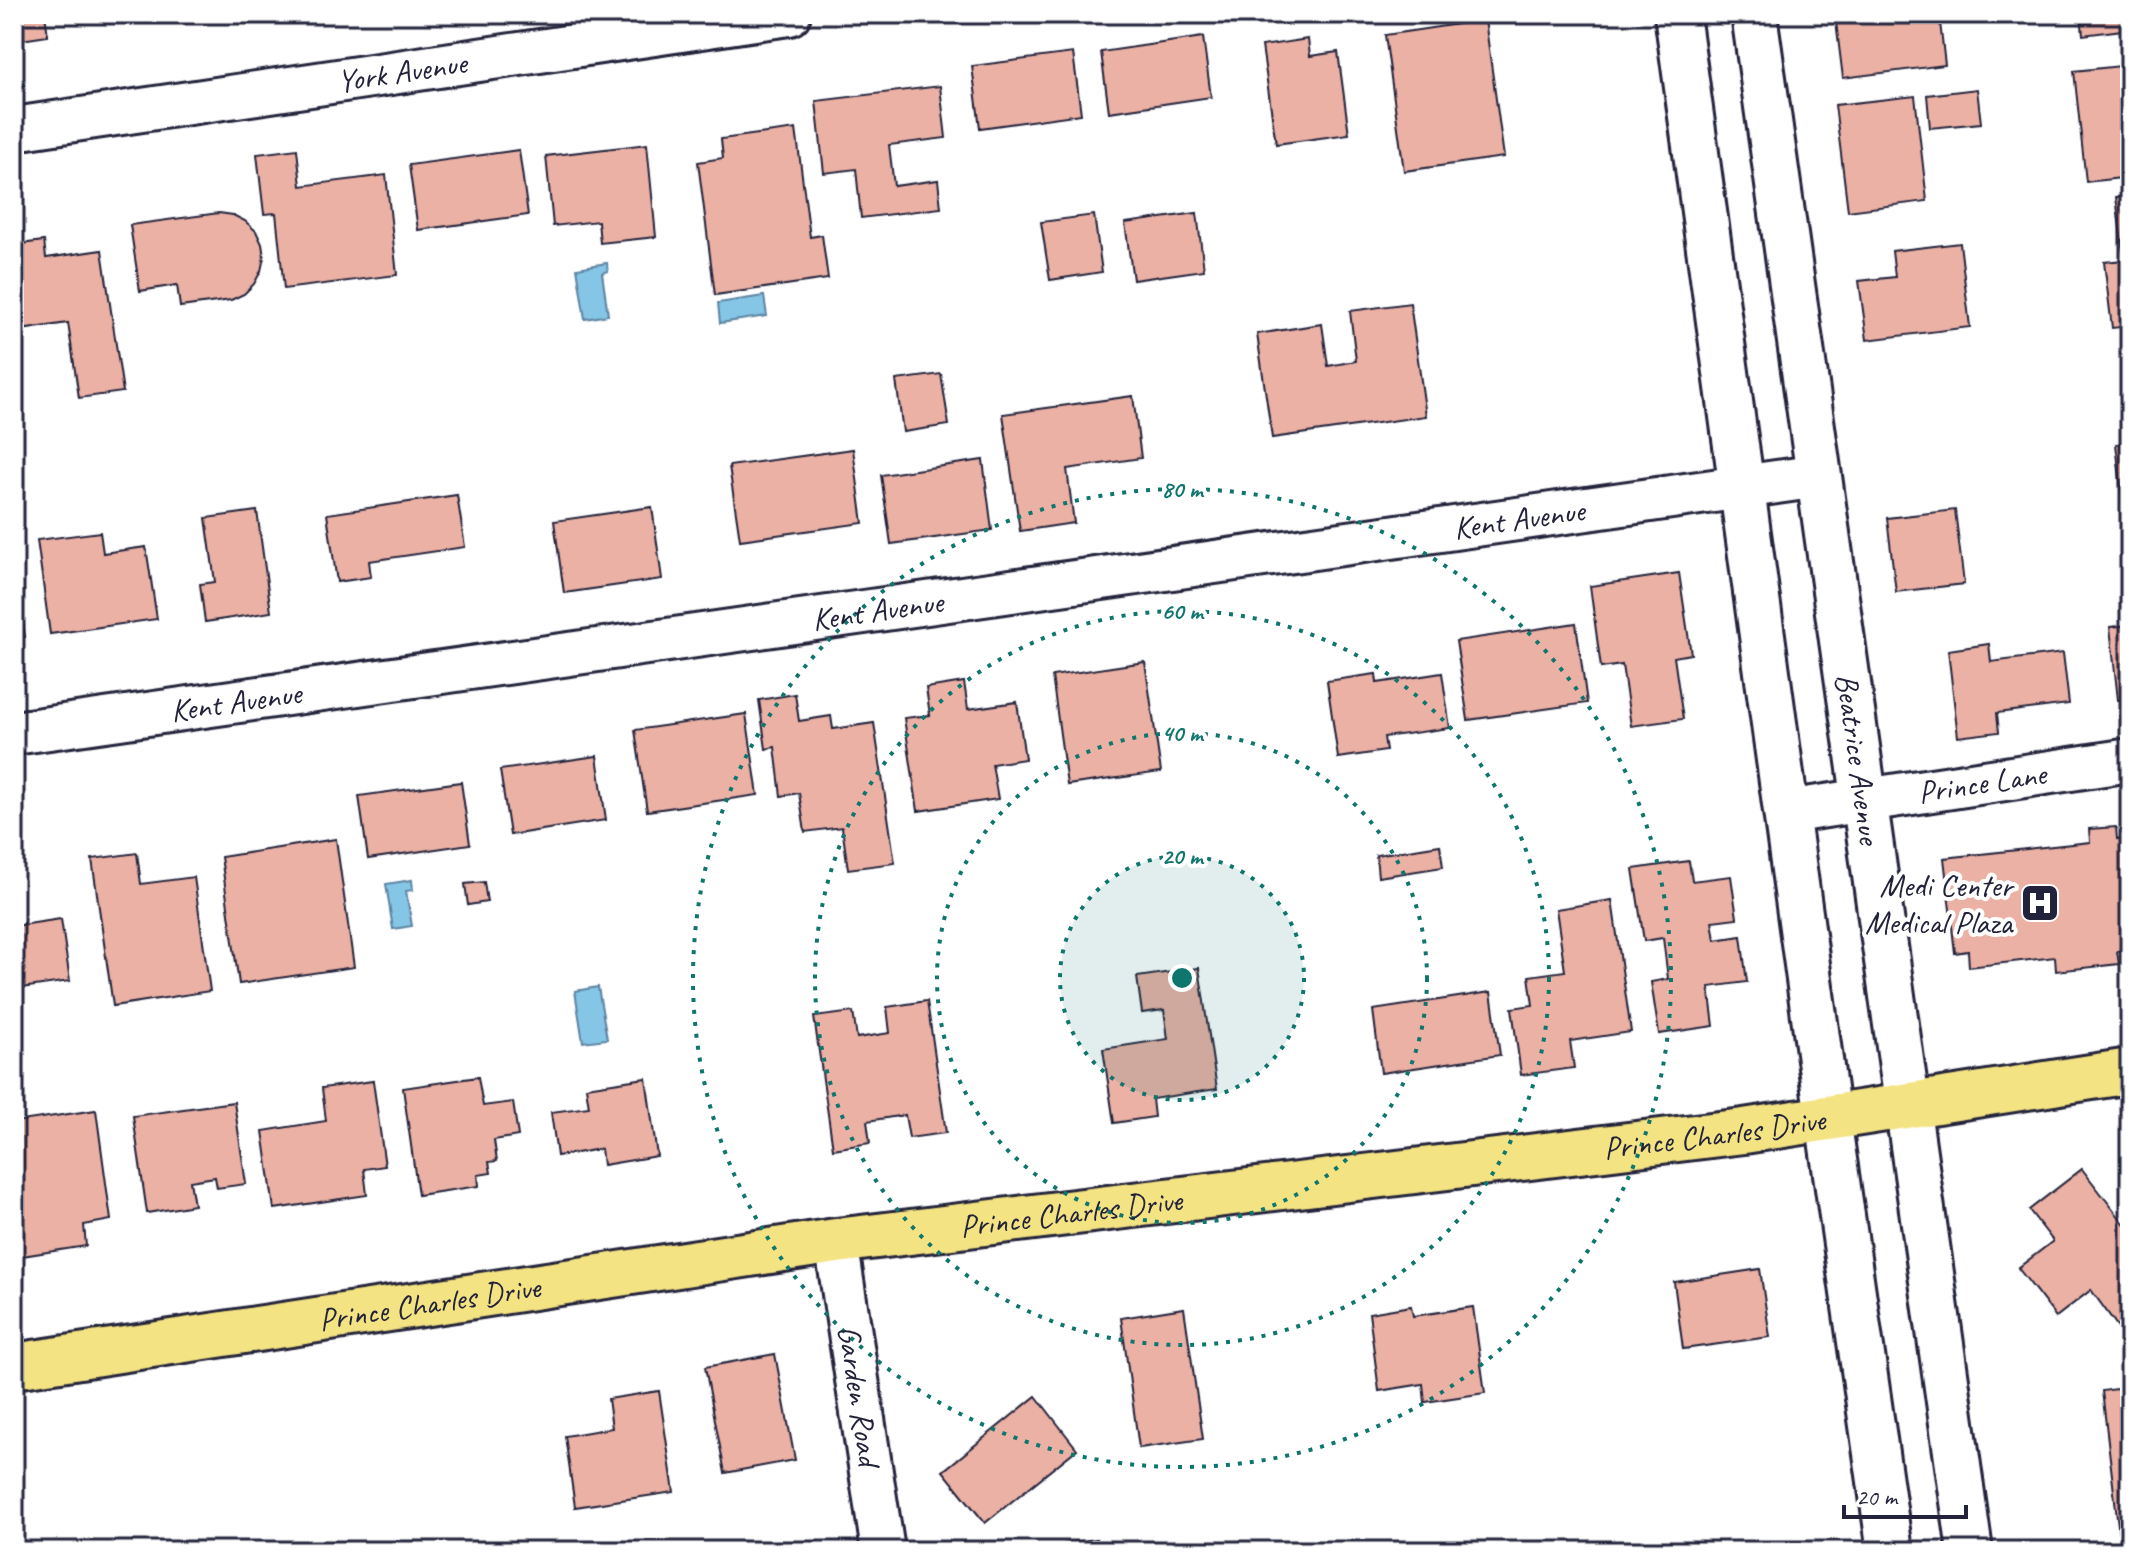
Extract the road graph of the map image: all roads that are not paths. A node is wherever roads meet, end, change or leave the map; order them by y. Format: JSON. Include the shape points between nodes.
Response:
{"nodes":[{"id":1,"x":789,"y":14,"type":"edge"},
{"id":2,"x":1677,"y":14,"type":"edge"},
{"id":3,"x":1754,"y":14,"type":"edge"},
{"id":4,"x":14,"y":129,"type":"edge"},
{"id":5,"x":1819,"y":476,"type":"junction"},
{"id":6,"x":1742,"y":487,"type":"junction"},
{"id":7,"x":14,"y":733,"type":"edge"},
{"id":8,"x":2130,"y":760,"type":"edge"},
{"id":9,"x":1865,"y":800,"type":"junction"},
{"id":10,"x":1786,"y":812,"type":"junction"},
{"id":11,"x":2130,"y":1071,"type":"edge"},
{"id":12,"x":1907,"y":1105,"type":"junction"},
{"id":13,"x":1828,"y":1118,"type":"junction"},
{"id":14,"x":836,"y":1241,"type":"junction"},
{"id":15,"x":14,"y":1366,"type":"edge"},
{"id":16,"x":883,"y":1551,"type":"edge"},
{"id":17,"x":1890,"y":1551,"type":"edge"},
{"id":18,"x":1970,"y":1551,"type":"edge"}],
"edges":[{"from":1,"to":4,"type":"street","name":"York Avenue"},
{"from":2,"to":6,"type":"street"},
{"from":3,"to":5,"type":"street","name":"Beatrice Avenue"},
{"from":5,"to":6,"type":"street","name":"Kent Avenue"},
{"from":5,"to":9,"type":"street","name":"Beatrice Avenue"},
{"from":6,"to":7,"type":"street","name":"Kent Avenue"},
{"from":6,"to":10,"type":"street"},
{"from":8,"to":9,"type":"street","name":"Prince Lane"},
{"from":9,"to":10,"type":"street","name":"Prince Lane"},
{"from":9,"to":12,"type":"street","name":"Beatrice Avenue"},
{"from":10,"to":13,"type":"street"},
{"from":11,"to":12,"type":"highway","name":"Prince Charles Drive"},
{"from":12,"to":13,"type":"highway","name":"Prince Charles Drive"},
{"from":12,"to":18,"type":"street","name":"Beatrice Avenue"},
{"from":13,"to":14,"type":"highway","name":"Prince Charles Drive"},
{"from":13,"to":17,"type":"street"},
{"from":14,"to":15,"type":"highway","name":"Prince Charles Drive"},
{"from":14,"to":16,"type":"street","name":"Garden Road"}]}
